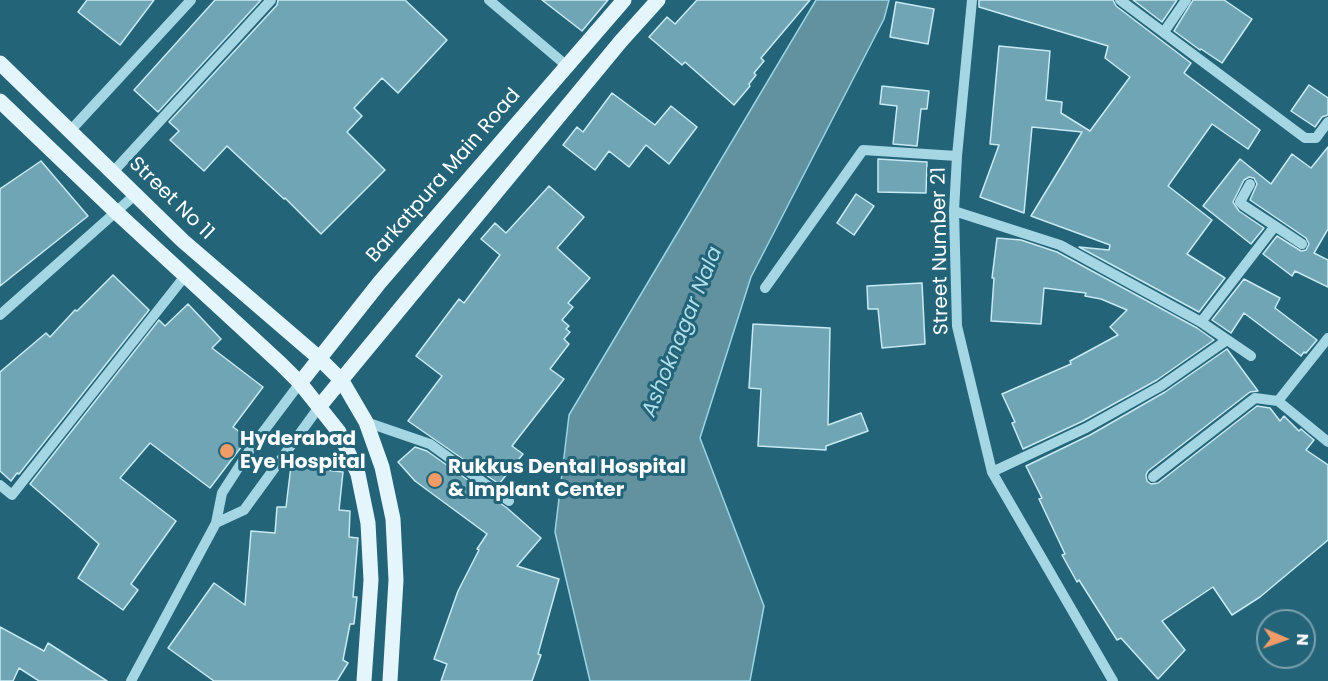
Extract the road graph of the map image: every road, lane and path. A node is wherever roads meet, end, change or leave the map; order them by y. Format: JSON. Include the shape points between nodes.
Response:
{"nodes":[{"id":1,"x":191,"y":0,"type":"edge"},
{"id":2,"x":271,"y":0,"type":"edge"},
{"id":3,"x":489,"y":0,"type":"edge"},
{"id":4,"x":624,"y":0,"type":"edge"},
{"id":5,"x":658,"y":0,"type":"edge"},
{"id":6,"x":972,"y":0,"type":"edge"},
{"id":7,"x":1120,"y":0,"type":"edge"},
{"id":8,"x":1186,"y":0,"type":"edge"},
{"id":9,"x":1164,"y":32,"type":"junction"},
{"id":10,"x":0,"y":63,"type":"edge"},
{"id":11,"x":567,"y":66,"type":"junction"},
{"id":12,"x":0,"y":101,"type":"edge"},
{"id":13,"x":1328,"y":122,"type":"edge"},
{"id":14,"x":70,"y":131,"type":"junction"},
{"id":15,"x":957,"y":156,"type":"junction"},
{"id":16,"x":113,"y":172,"type":"junction"},
{"id":17,"x":1250,"y":184,"type":"dead end"},
{"id":18,"x":136,"y":194,"type":"junction"},
{"id":19,"x":115,"y":211,"type":"junction"},
{"id":20,"x":954,"y":212,"type":"junction"},
{"id":21,"x":1275,"y":226,"type":"junction"},
{"id":22,"x":1302,"y":243,"type":"dead end"},
{"id":23,"x":185,"y":276,"type":"junction"},
{"id":24,"x":765,"y":288,"type":"dead end"},
{"id":25,"x":0,"y":315,"type":"edge"},
{"id":26,"x":1201,"y":322,"type":"junction"},
{"id":27,"x":1328,"y":338,"type":"edge"},
{"id":28,"x":1227,"y":340,"type":"junction"},
{"id":29,"x":1251,"y":356,"type":"dead end"},
{"id":30,"x":318,"y":358,"type":"junction"},
{"id":31,"x":342,"y":381,"type":"junction"},
{"id":32,"x":300,"y":383,"type":"junction"},
{"id":33,"x":1278,"y":401,"type":"junction"},
{"id":34,"x":319,"y":407,"type":"junction"},
{"id":35,"x":366,"y":422,"type":"junction"},
{"id":36,"x":1328,"y":442,"type":"edge"},
{"id":37,"x":992,"y":472,"type":"junction"},
{"id":38,"x":1153,"y":477,"type":"dead end"},
{"id":39,"x":0,"y":484,"type":"edge"},
{"id":40,"x":509,"y":501,"type":"dead end"},
{"id":41,"x":216,"y":523,"type":"junction"},
{"id":42,"x":131,"y":681,"type":"edge"},
{"id":43,"x":364,"y":681,"type":"edge"},
{"id":44,"x":390,"y":681,"type":"edge"},
{"id":45,"x":1113,"y":681,"type":"edge"}],
"edges":[{"from":1,"to":14,"type":"street"},
{"from":2,"to":16,"type":"street"},
{"from":3,"to":11,"type":"street"},
{"from":4,"to":11,"type":"main road","name":"Barkatpura Main Road"},
{"from":5,"to":31,"type":"main road"},
{"from":6,"to":15,"type":"street","name":"Street Number 21"},
{"from":7,"to":9,"type":"street"},
{"from":8,"to":9,"type":"street"},
{"from":9,"to":13,"type":"street","via":[[1305,138],[1316,138]]},
{"from":10,"to":14,"type":"main road","name":"Street No 11"},
{"from":11,"to":30,"type":"main road","name":"Barkatpura Main Road"},
{"from":12,"to":19,"type":"main road"},
{"from":14,"to":16,"type":"main road","name":"Street No 11"},
{"from":15,"to":20,"type":"street","name":"Street Number 21"},
{"from":15,"to":24,"type":"street","via":[[863,150]]},
{"from":16,"to":18,"type":"main road","name":"Street No 11"},
{"from":17,"to":21,"type":"street","via":[[1240,202]]},
{"from":18,"to":19,"type":"street"},
{"from":18,"to":30,"type":"main road","name":"Street No 11","via":[[183,241]]},
{"from":19,"to":23,"type":"main road"},
{"from":19,"to":25,"type":"street"},
{"from":20,"to":26,"type":"street","via":[[1060,245]]},
{"from":20,"to":37,"type":"street","name":"Street Number 21","via":[[957,326]]},
{"from":21,"to":22,"type":"street"},
{"from":21,"to":26,"type":"street"},
{"from":23,"to":32,"type":"main road"},
{"from":23,"to":39,"type":"street","via":[[12,495]]},
{"from":26,"to":28,"type":"street"},
{"from":27,"to":33,"type":"street"},
{"from":28,"to":29,"type":"street"},
{"from":28,"to":37,"type":"street","via":[[1161,386],[1105,418]]},
{"from":30,"to":31,"type":"main road","name":"Street No 11"},
{"from":30,"to":32,"type":"main road","name":"Barkatpura Main Road"},
{"from":31,"to":34,"type":"main road"},
{"from":31,"to":35,"type":"main road","name":"Street No 11"},
{"from":32,"to":34,"type":"main road"},
{"from":32,"to":41,"type":"street","via":[[236,469],[222,493]]},
{"from":33,"to":36,"type":"street"},
{"from":33,"to":38,"type":"street","via":[[1255,398]]},
{"from":34,"to":41,"type":"street","via":[[243,510]]},
{"from":34,"to":43,"type":"main road","via":[[339,432],[358,474],[368,523],[371,580]]},
{"from":35,"to":40,"type":"street","via":[[430,444]]},
{"from":35,"to":44,"type":"main road","name":"Street No 11","via":[[382,467],[393,519],[396,580]]},
{"from":37,"to":45,"type":"street","name":"Street Number 21"},
{"from":41,"to":42,"type":"street"}]}
